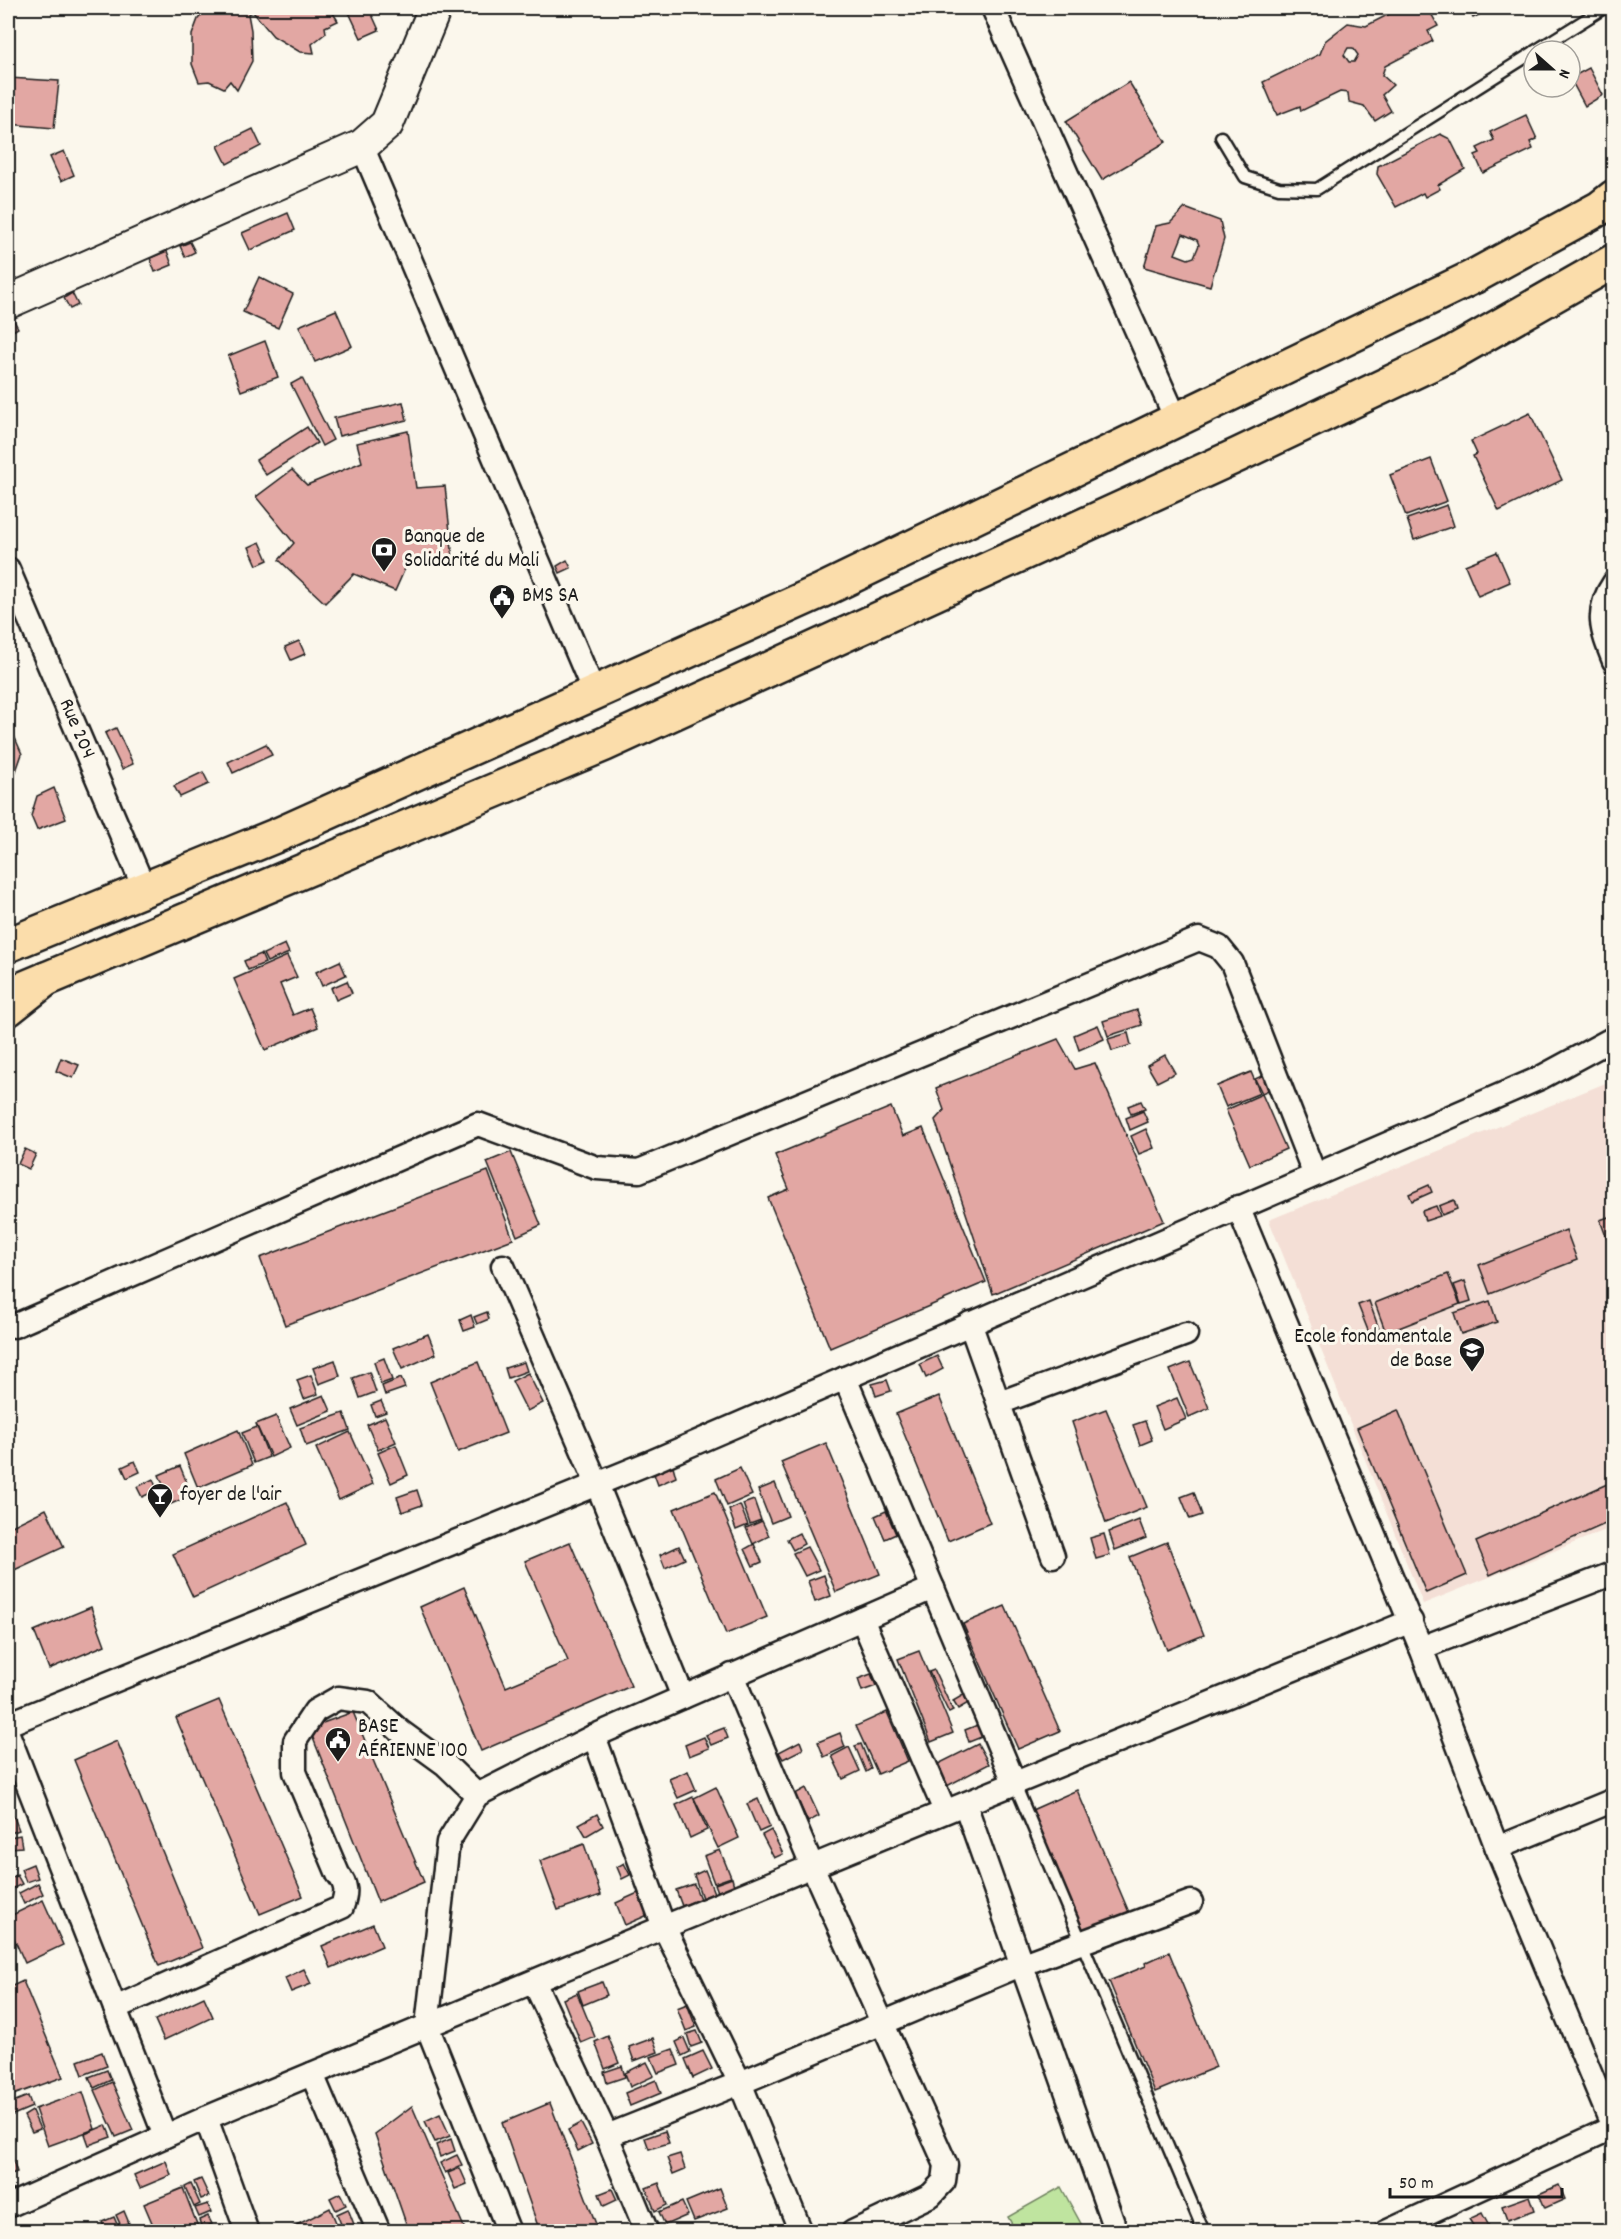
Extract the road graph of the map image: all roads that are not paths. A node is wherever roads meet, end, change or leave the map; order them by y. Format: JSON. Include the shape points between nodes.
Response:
{"nodes":[{"id":1,"x":435,"y":8,"type":"edge"},
{"id":2,"x":993,"y":8,"type":"edge"},
{"id":3,"x":1604,"y":8,"type":"edge"},
{"id":4,"x":1554,"y":39,"type":"edge"},
{"id":5,"x":1522,"y":59,"type":"edge"},
{"id":6,"x":1221,"y":137,"type":"dead end"},
{"id":7,"x":363,"y":146,"type":"junction"},
{"id":8,"x":1614,"y":197,"type":"edge"},
{"id":9,"x":1614,"y":261,"type":"edge"},
{"id":10,"x":8,"y":302,"type":"edge"},
{"id":11,"x":1176,"y":419,"type":"junction"},
{"id":12,"x":8,"y":569,"type":"edge"},
{"id":13,"x":1614,"y":583,"type":"edge"},
{"id":14,"x":1614,"y":661,"type":"edge"},
{"id":15,"x":594,"y":692,"type":"junction"},
{"id":16,"x":144,"y":888,"type":"junction"},
{"id":17,"x":8,"y":945,"type":"edge"},
{"id":18,"x":46,"y":979,"type":"junction"},
{"id":19,"x":8,"y":995,"type":"edge"},
{"id":20,"x":8,"y":1009,"type":"edge"},
{"id":21,"x":1614,"y":1038,"type":"edge"},
{"id":22,"x":1314,"y":1173,"type":"junction"},
{"id":23,"x":1238,"y":1207,"type":"junction"},
{"id":24,"x":503,"y":1266,"type":"dead end"},
{"id":25,"x":970,"y":1323,"type":"junction"},
{"id":26,"x":14,"y":1326,"type":"dead end"},
{"id":27,"x":1186,"y":1334,"type":"dead end"},
{"id":28,"x":845,"y":1378,"type":"junction"},
{"id":29,"x":999,"y":1403,"type":"junction"},
{"id":30,"x":597,"y":1484,"type":"junction"},
{"id":31,"x":1053,"y":1556,"type":"dead end"},
{"id":32,"x":1614,"y":1573,"type":"edge"},
{"id":33,"x":933,"y":1588,"type":"junction"},
{"id":34,"x":862,"y":1619,"type":"junction"},
{"id":35,"x":1411,"y":1621,"type":"junction"},
{"id":36,"x":1421,"y":1648,"type":"junction"},
{"id":37,"x":732,"y":1676,"type":"junction"},
{"id":38,"x":683,"y":1697,"type":"junction"},
{"id":39,"x":8,"y":1724,"type":"edge"},
{"id":40,"x":8,"y":1734,"type":"edge"},
{"id":41,"x":594,"y":1736,"type":"junction"},
{"id":42,"x":1014,"y":1782,"type":"junction"},
{"id":43,"x":477,"y":1795,"type":"junction"},
{"id":44,"x":1614,"y":1800,"type":"edge"},
{"id":45,"x":955,"y":1807,"type":"junction"},
{"id":46,"x":1497,"y":1848,"type":"junction"},
{"id":47,"x":812,"y":1866,"type":"junction"},
{"id":48,"x":1191,"y":1902,"type":"dead end"},
{"id":49,"x":664,"y":1927,"type":"junction"},
{"id":50,"x":1082,"y":1942,"type":"junction"},
{"id":51,"x":1023,"y":1964,"type":"junction"},
{"id":52,"x":534,"y":1982,"type":"junction"},
{"id":53,"x":115,"y":2008,"type":"junction"},
{"id":54,"x":883,"y":2022,"type":"junction"},
{"id":55,"x":427,"y":2026,"type":"junction"},
{"id":56,"x":312,"y":2074,"type":"junction"},
{"id":57,"x":740,"y":2083,"type":"junction"},
{"id":58,"x":206,"y":2118,"type":"junction"},
{"id":59,"x":1613,"y":2127,"type":"edge"},
{"id":60,"x":165,"y":2136,"type":"junction"},
{"id":61,"x":606,"y":2136,"type":"junction"},
{"id":62,"x":8,"y":2206,"type":"edge"},
{"id":63,"x":247,"y":2232,"type":"edge"},
{"id":64,"x":379,"y":2232,"type":"edge"},
{"id":65,"x":509,"y":2232,"type":"edge"},
{"id":66,"x":647,"y":2232,"type":"edge"},
{"id":67,"x":801,"y":2232,"type":"edge"},
{"id":68,"x":853,"y":2232,"type":"edge"},
{"id":69,"x":1116,"y":2232,"type":"edge"},
{"id":70,"x":1204,"y":2232,"type":"edge"},
{"id":71,"x":1386,"y":2232,"type":"edge"}],
"edges":[{"from":1,"to":7,"type":"street","via":[[387,124]]},
{"from":2,"to":11,"type":"street"},
{"from":3,"to":4,"type":"lane"},
{"from":5,"to":6,"type":"lane","via":[[1317,189],[1279,188],[1245,177]]},
{"from":7,"to":10,"type":"street"},
{"from":7,"to":15,"type":"street"},
{"from":8,"to":11,"type":"main road","via":[[1473,277]]},
{"from":9,"to":18,"type":"main road","via":[[1447,356],[1227,460],[605,744]]},
{"from":11,"to":15,"type":"main road","via":[[819,592]]},
{"from":12,"to":16,"type":"street","name":"Rue 204"},
{"from":13,"to":14,"type":"street","via":[[1605,596],[1600,626]]},
{"from":15,"to":16,"type":"main road","via":[[280,834]]},
{"from":16,"to":17,"type":"main road"},
{"from":18,"to":19,"type":"main road"},
{"from":18,"to":20,"type":"main road"},
{"from":21,"to":22,"type":"street","via":[[1540,1078]]},
{"from":22,"to":23,"type":"street"},
{"from":22,"to":26,"type":"street","via":[[1232,963],[1219,947],[1199,939],[639,1171],[597,1168],[478,1124]]},
{"from":23,"to":25,"type":"street"},
{"from":23,"to":35,"type":"street"},
{"from":24,"to":30,"type":"street"},
{"from":25,"to":28,"type":"street"},
{"from":25,"to":29,"type":"street"},
{"from":27,"to":29,"type":"street"},
{"from":28,"to":30,"type":"street"},
{"from":28,"to":33,"type":"street"},
{"from":29,"to":31,"type":"street"},
{"from":30,"to":38,"type":"street"},
{"from":30,"to":39,"type":"street"},
{"from":32,"to":36,"type":"street"},
{"from":33,"to":34,"type":"street"},
{"from":33,"to":42,"type":"street"},
{"from":34,"to":37,"type":"street"},
{"from":34,"to":45,"type":"street"},
{"from":35,"to":36,"type":"street"},
{"from":35,"to":42,"type":"street"},
{"from":36,"to":46,"type":"street"},
{"from":37,"to":38,"type":"street"},
{"from":37,"to":47,"type":"street"},
{"from":38,"to":41,"type":"street"},
{"from":40,"to":53,"type":"street"},
{"from":41,"to":43,"type":"street"},
{"from":41,"to":49,"type":"street"},
{"from":42,"to":45,"type":"street"},
{"from":42,"to":50,"type":"lane"},
{"from":43,"to":53,"type":"street","via":[[446,1764],[368,1702],[338,1698],[315,1711],[295,1741],[295,1772],[338,1874],[345,1882],[342,1906]]},
{"from":43,"to":55,"type":"street","via":[[448,1842]]},
{"from":44,"to":46,"type":"street"},
{"from":45,"to":47,"type":"street"},
{"from":45,"to":51,"type":"street"},
{"from":46,"to":59,"type":"street"},
{"from":47,"to":49,"type":"street"},
{"from":47,"to":54,"type":"street"},
{"from":48,"to":50,"type":"street"},
{"from":49,"to":52,"type":"street"},
{"from":49,"to":57,"type":"street"},
{"from":50,"to":51,"type":"street"},
{"from":50,"to":70,"type":"lane"},
{"from":51,"to":54,"type":"street"},
{"from":51,"to":69,"type":"street"},
{"from":52,"to":55,"type":"street"},
{"from":52,"to":61,"type":"street"},
{"from":53,"to":60,"type":"street"},
{"from":54,"to":57,"type":"street"},
{"from":54,"to":68,"type":"street","via":[[946,2165],[944,2181],[931,2195]]},
{"from":55,"to":56,"type":"street"},
{"from":55,"to":65,"type":"street"},
{"from":56,"to":58,"type":"street"},
{"from":56,"to":64,"type":"street"},
{"from":57,"to":61,"type":"street"},
{"from":57,"to":67,"type":"street"},
{"from":58,"to":60,"type":"street"},
{"from":58,"to":63,"type":"street"},
{"from":59,"to":71,"type":"street"},
{"from":60,"to":62,"type":"street"},
{"from":61,"to":66,"type":"street"}]}
